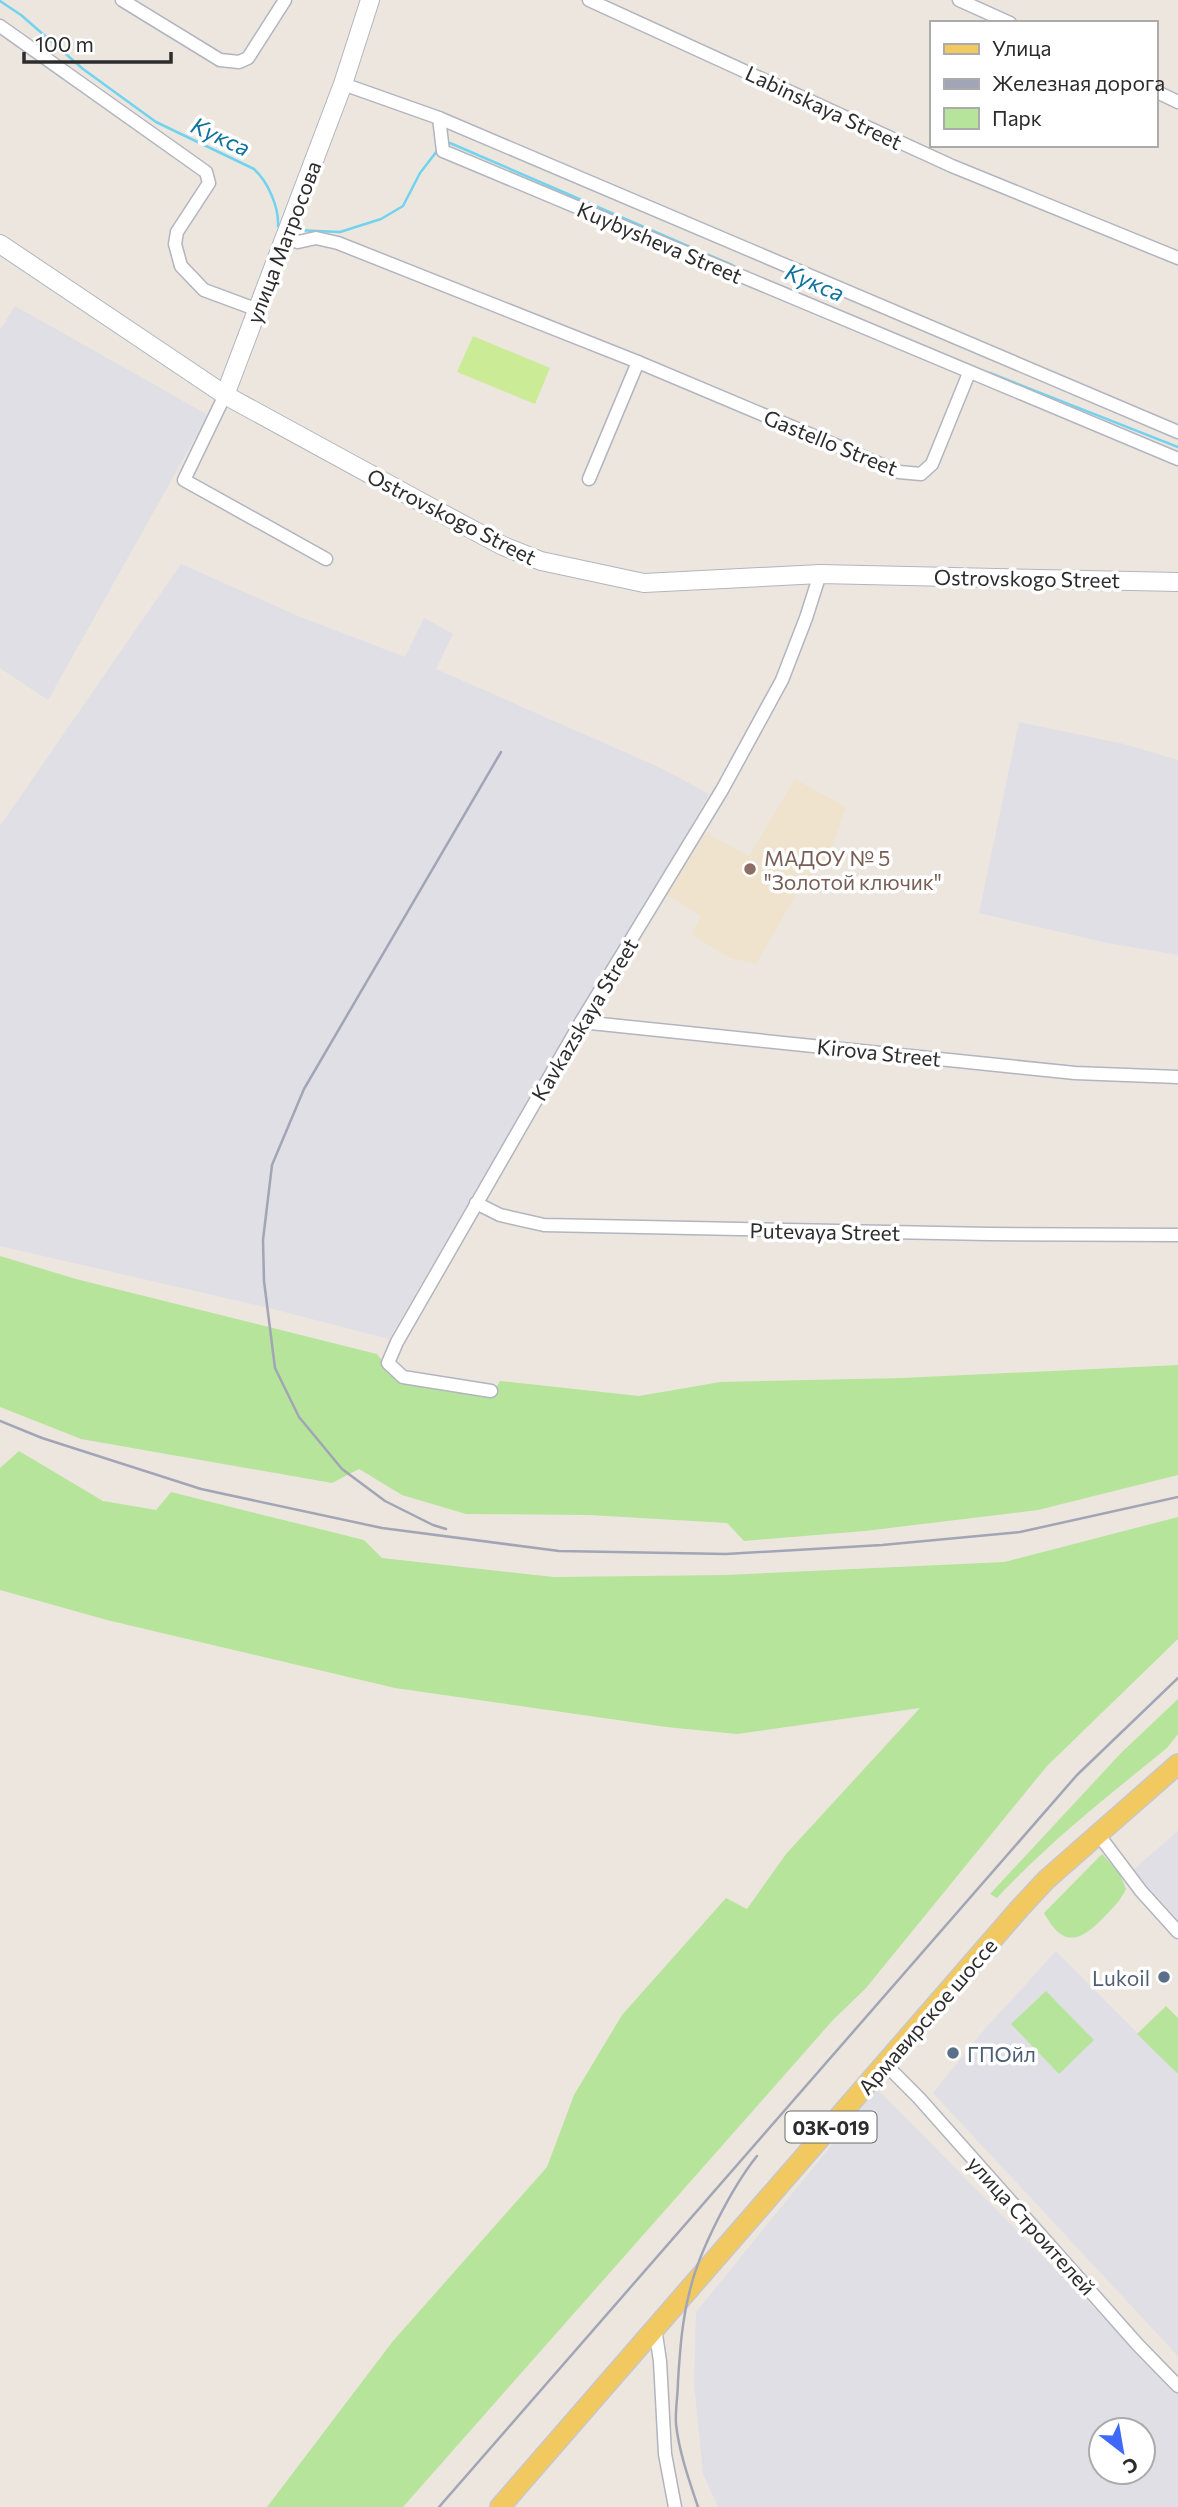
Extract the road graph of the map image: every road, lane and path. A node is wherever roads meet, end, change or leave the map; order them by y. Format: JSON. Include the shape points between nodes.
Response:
{"nodes":[{"id":1,"x":122,"y":0,"type":"edge"},
{"id":2,"x":285,"y":0,"type":"edge"},
{"id":3,"x":589,"y":0,"type":"edge"},
{"id":4,"x":959,"y":0,"type":"edge"},
{"id":5,"x":366,"y":1,"type":"edge"},
{"id":6,"x":1006,"y":21,"type":"edge"},
{"id":7,"x":0,"y":26,"type":"edge"},
{"id":8,"x":343,"y":84,"type":"junction"},
{"id":9,"x":1157,"y":92,"type":"edge"},
{"id":10,"x":1178,"y":102,"type":"edge"},
{"id":11,"x":439,"y":118,"type":"junction"},
{"id":12,"x":287,"y":232,"type":"junction"},
{"id":13,"x":0,"y":244,"type":"edge"},
{"id":14,"x":1178,"y":258,"type":"edge"},
{"id":15,"x":258,"y":310,"type":"junction"},
{"id":16,"x":638,"y":362,"type":"junction"},
{"id":17,"x":969,"y":373,"type":"junction"},
{"id":18,"x":225,"y":396,"type":"junction"},
{"id":19,"x":1178,"y":432,"type":"edge"},
{"id":20,"x":1178,"y":459,"type":"edge"},
{"id":21,"x":589,"y":479,"type":"dead end"},
{"id":22,"x":326,"y":559,"type":"dead end"},
{"id":23,"x":820,"y":574,"type":"junction"},
{"id":24,"x":1178,"y":582,"type":"edge"},
{"id":25,"x":581,"y":1022,"type":"junction"},
{"id":26,"x":1178,"y":1077,"type":"edge"},
{"id":27,"x":476,"y":1203,"type":"junction"},
{"id":28,"x":1178,"y":1235,"type":"edge"},
{"id":29,"x":491,"y":1391,"type":"dead end"},
{"id":30,"x":1178,"y":1764,"type":"edge"},
{"id":31,"x":1098,"y":1834,"type":"junction"},
{"id":32,"x":1178,"y":1932,"type":"edge"},
{"id":33,"x":886,"y":2065,"type":"junction"},
{"id":34,"x":656,"y":2328,"type":"junction"},
{"id":35,"x":1178,"y":2386,"type":"edge"},
{"id":36,"x":500,"y":2507,"type":"edge"},
{"id":37,"x":675,"y":2507,"type":"edge"}],
"edges":[{"from":1,"to":2,"type":"street","via":[[220,60],[239,62],[248,58]]},
{"from":3,"to":14,"type":"street","name":"Labinskaya Street","via":[[952,166]]},
{"from":4,"to":6,"type":"street"},
{"from":5,"to":8,"type":"street","name":"улица Матросова"},
{"from":7,"to":15,"type":"street","via":[[206,172],[209,183],[177,232],[181,266],[204,290]]},
{"from":8,"to":11,"type":"street","name":"Kuybysheva Street"},
{"from":8,"to":12,"type":"street","name":"улица Матросова"},
{"from":9,"to":10,"type":"street"},
{"from":11,"to":17,"type":"street","name":"Kuybysheva Street","via":[[443,151]]},
{"from":11,"to":19,"type":"street","name":"Kuybysheva Street"},
{"from":12,"to":15,"type":"street","name":"улица Матросова"},
{"from":12,"to":16,"type":"street","name":"Gastello Street","via":[[298,242],[316,238],[338,243]]},
{"from":13,"to":18,"type":"street","name":"Ostrovskogo Street"},
{"from":15,"to":18,"type":"street","name":"улица Матросова"},
{"from":16,"to":17,"type":"street","name":"Gastello Street","via":[[899,471],[921,474],[932,464]]},
{"from":16,"to":21,"type":"street"},
{"from":17,"to":20,"type":"street","name":"Kuybysheva Street"},
{"from":18,"to":22,"type":"street","name":"улица Матросова","via":[[184,480]]},
{"from":18,"to":23,"type":"street","name":"Ostrovskogo Street","via":[[503,546],[541,561],[643,583]]},
{"from":23,"to":24,"type":"street","name":"Ostrovskogo Street"},
{"from":23,"to":25,"type":"street","name":"Kavkazskaya Street","via":[[775,692],[722,790]]},
{"from":25,"to":26,"type":"street","name":"Kirova Street","via":[[1075,1073]]},
{"from":25,"to":27,"type":"street","name":"Kavkazskaya Street"},
{"from":27,"to":28,"type":"street","name":"Putevaya Street","via":[[500,1215],[544,1224]]},
{"from":27,"to":29,"type":"street","name":"Kavkazskaya Street","via":[[388,1363],[404,1377]]},
{"from":30,"to":31,"type":"main road","name":"Армавирское шоссе","number":"03К-019"},
{"from":31,"to":32,"type":"street"},
{"from":31,"to":33,"type":"main road","name":"Армавирское шоссе","number":"03К-019","via":[[1020,1908]]},
{"from":33,"to":34,"type":"main road","name":"Армавирское шоссе","number":"03К-019"},
{"from":33,"to":35,"type":"street","name":"улица Строителей"},
{"from":34,"to":36,"type":"main road","name":"Армавирское шоссе","number":"03К-019"},
{"from":34,"to":37,"type":"street","via":[[665,2454]]}]}
